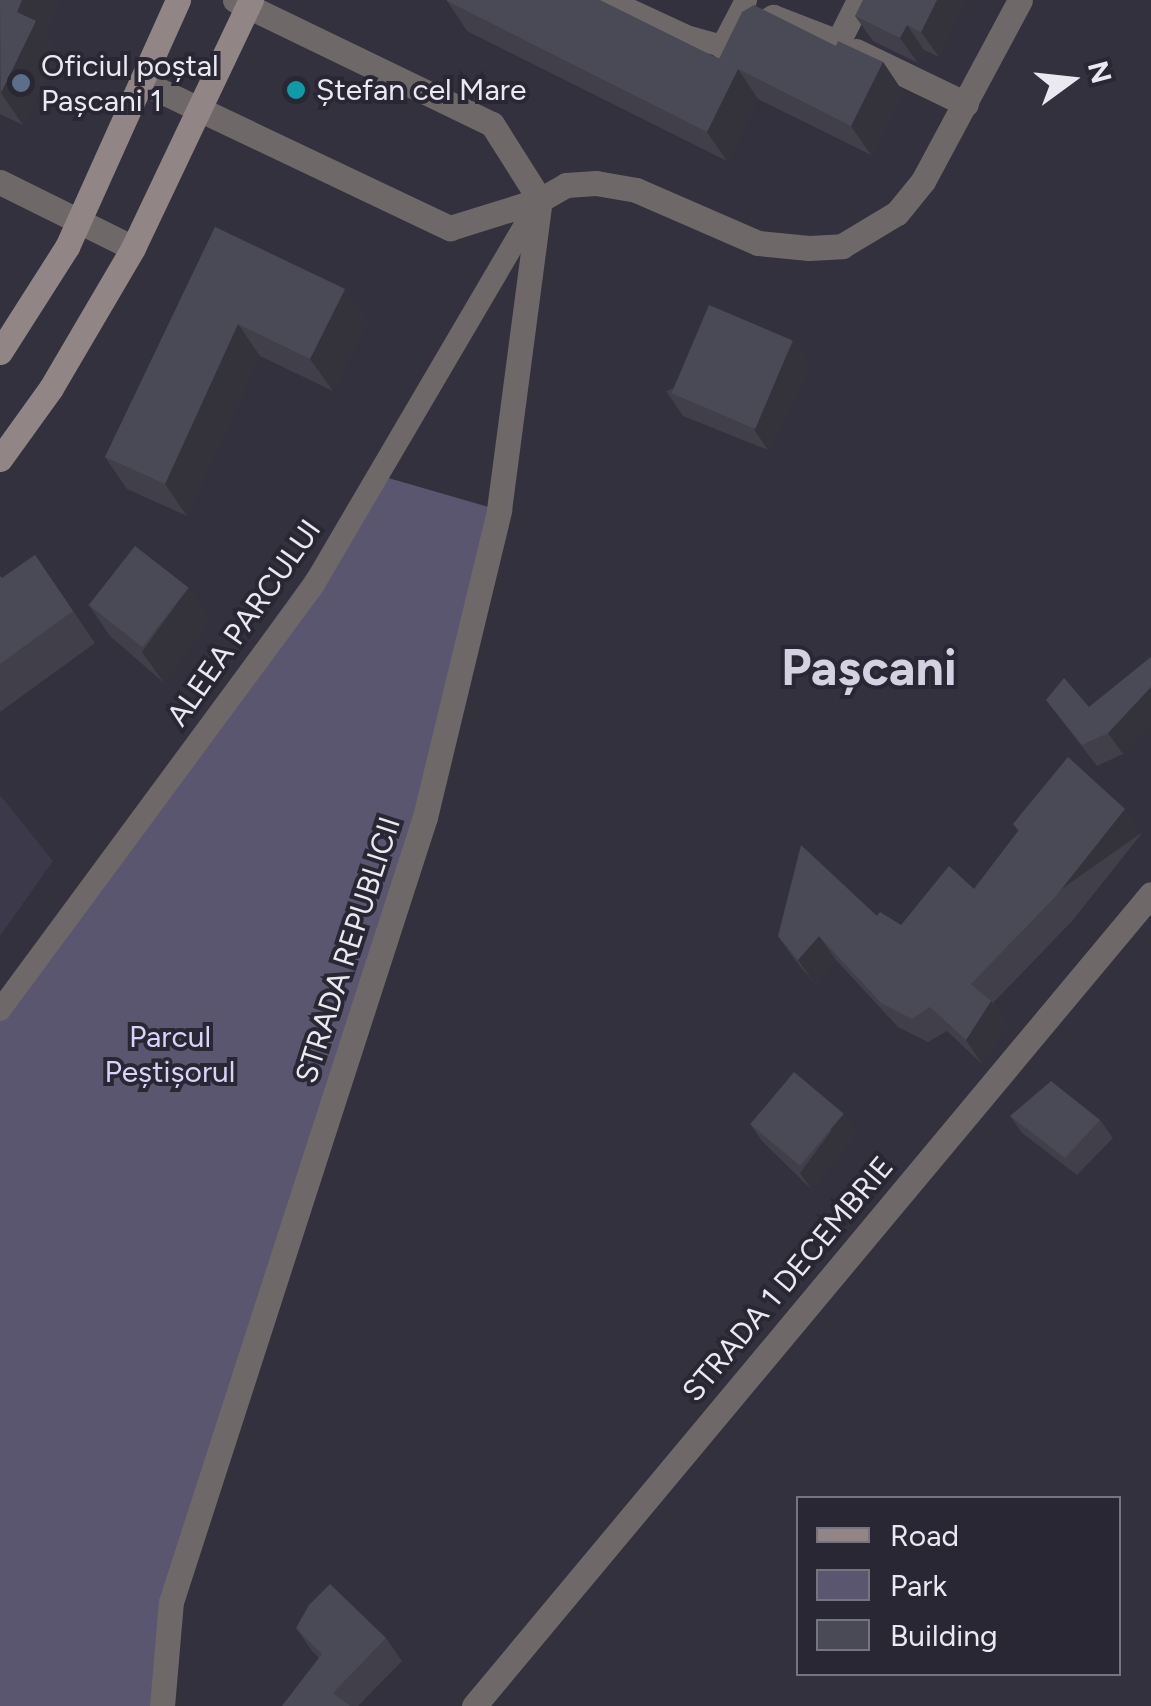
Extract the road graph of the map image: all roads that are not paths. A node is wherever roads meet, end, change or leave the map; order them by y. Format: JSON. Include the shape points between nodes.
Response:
{"nodes":[{"id":1,"x":178,"y":0,"type":"edge"},
{"id":2,"x":609,"y":0,"type":"edge"},
{"id":3,"x":746,"y":0,"type":"edge"},
{"id":4,"x":860,"y":0,"type":"edge"},
{"id":5,"x":1020,"y":0,"type":"edge"},
{"id":6,"x":245,"y":2,"type":"edge"},
{"id":7,"x":838,"y":42,"type":"junction"},
{"id":8,"x":722,"y":46,"type":"junction"},
{"id":9,"x":144,"y":83,"type":"junction"},
{"id":10,"x":966,"y":104,"type":"junction"},
{"id":11,"x":200,"y":107,"type":"junction"},
{"id":12,"x":0,"y":182,"type":"edge"},
{"id":13,"x":540,"y":200,"type":"junction"},
{"id":14,"x":78,"y":221,"type":"junction"},
{"id":15,"x":134,"y":248,"type":"junction"},
{"id":16,"x":0,"y":352,"type":"edge"},
{"id":17,"x":0,"y":459,"type":"edge"},
{"id":18,"x":1151,"y":894,"type":"edge"},
{"id":19,"x":0,"y":1010,"type":"edge"},
{"id":20,"x":162,"y":1706,"type":"edge"},
{"id":21,"x":474,"y":1706,"type":"edge"}],
"edges":[{"from":1,"to":9,"type":"main road"},
{"from":2,"to":8,"type":"lane"},
{"from":3,"to":8,"type":"lane"},
{"from":4,"to":7,"type":"street"},
{"from":5,"to":10,"type":"street"},
{"from":6,"to":11,"type":"main road"},
{"from":6,"to":13,"type":"street","via":[[492,124]]},
{"from":7,"to":8,"type":"street","via":[[773,17]]},
{"from":7,"to":10,"type":"street"},
{"from":9,"to":11,"type":"street"},
{"from":9,"to":14,"type":"main road"},
{"from":10,"to":13,"type":"street","via":[[897,214],[842,246],[758,242],[636,190],[596,183],[566,185]]},
{"from":11,"to":13,"type":"street","via":[[450,228]]},
{"from":11,"to":15,"type":"main road"},
{"from":12,"to":14,"type":"street"},
{"from":13,"to":19,"type":"lane","name":"ALEEA PARCULUI","via":[[313,586]]},
{"from":13,"to":20,"type":"street","name":"STRADA REPUBLICII","via":[[500,510],[425,816],[172,1602]]},
{"from":14,"to":15,"type":"street"},
{"from":14,"to":16,"type":"main road"},
{"from":15,"to":17,"type":"main road"},
{"from":18,"to":21,"type":"street","name":"STRADA 1 DECEMBRIE"}]}
